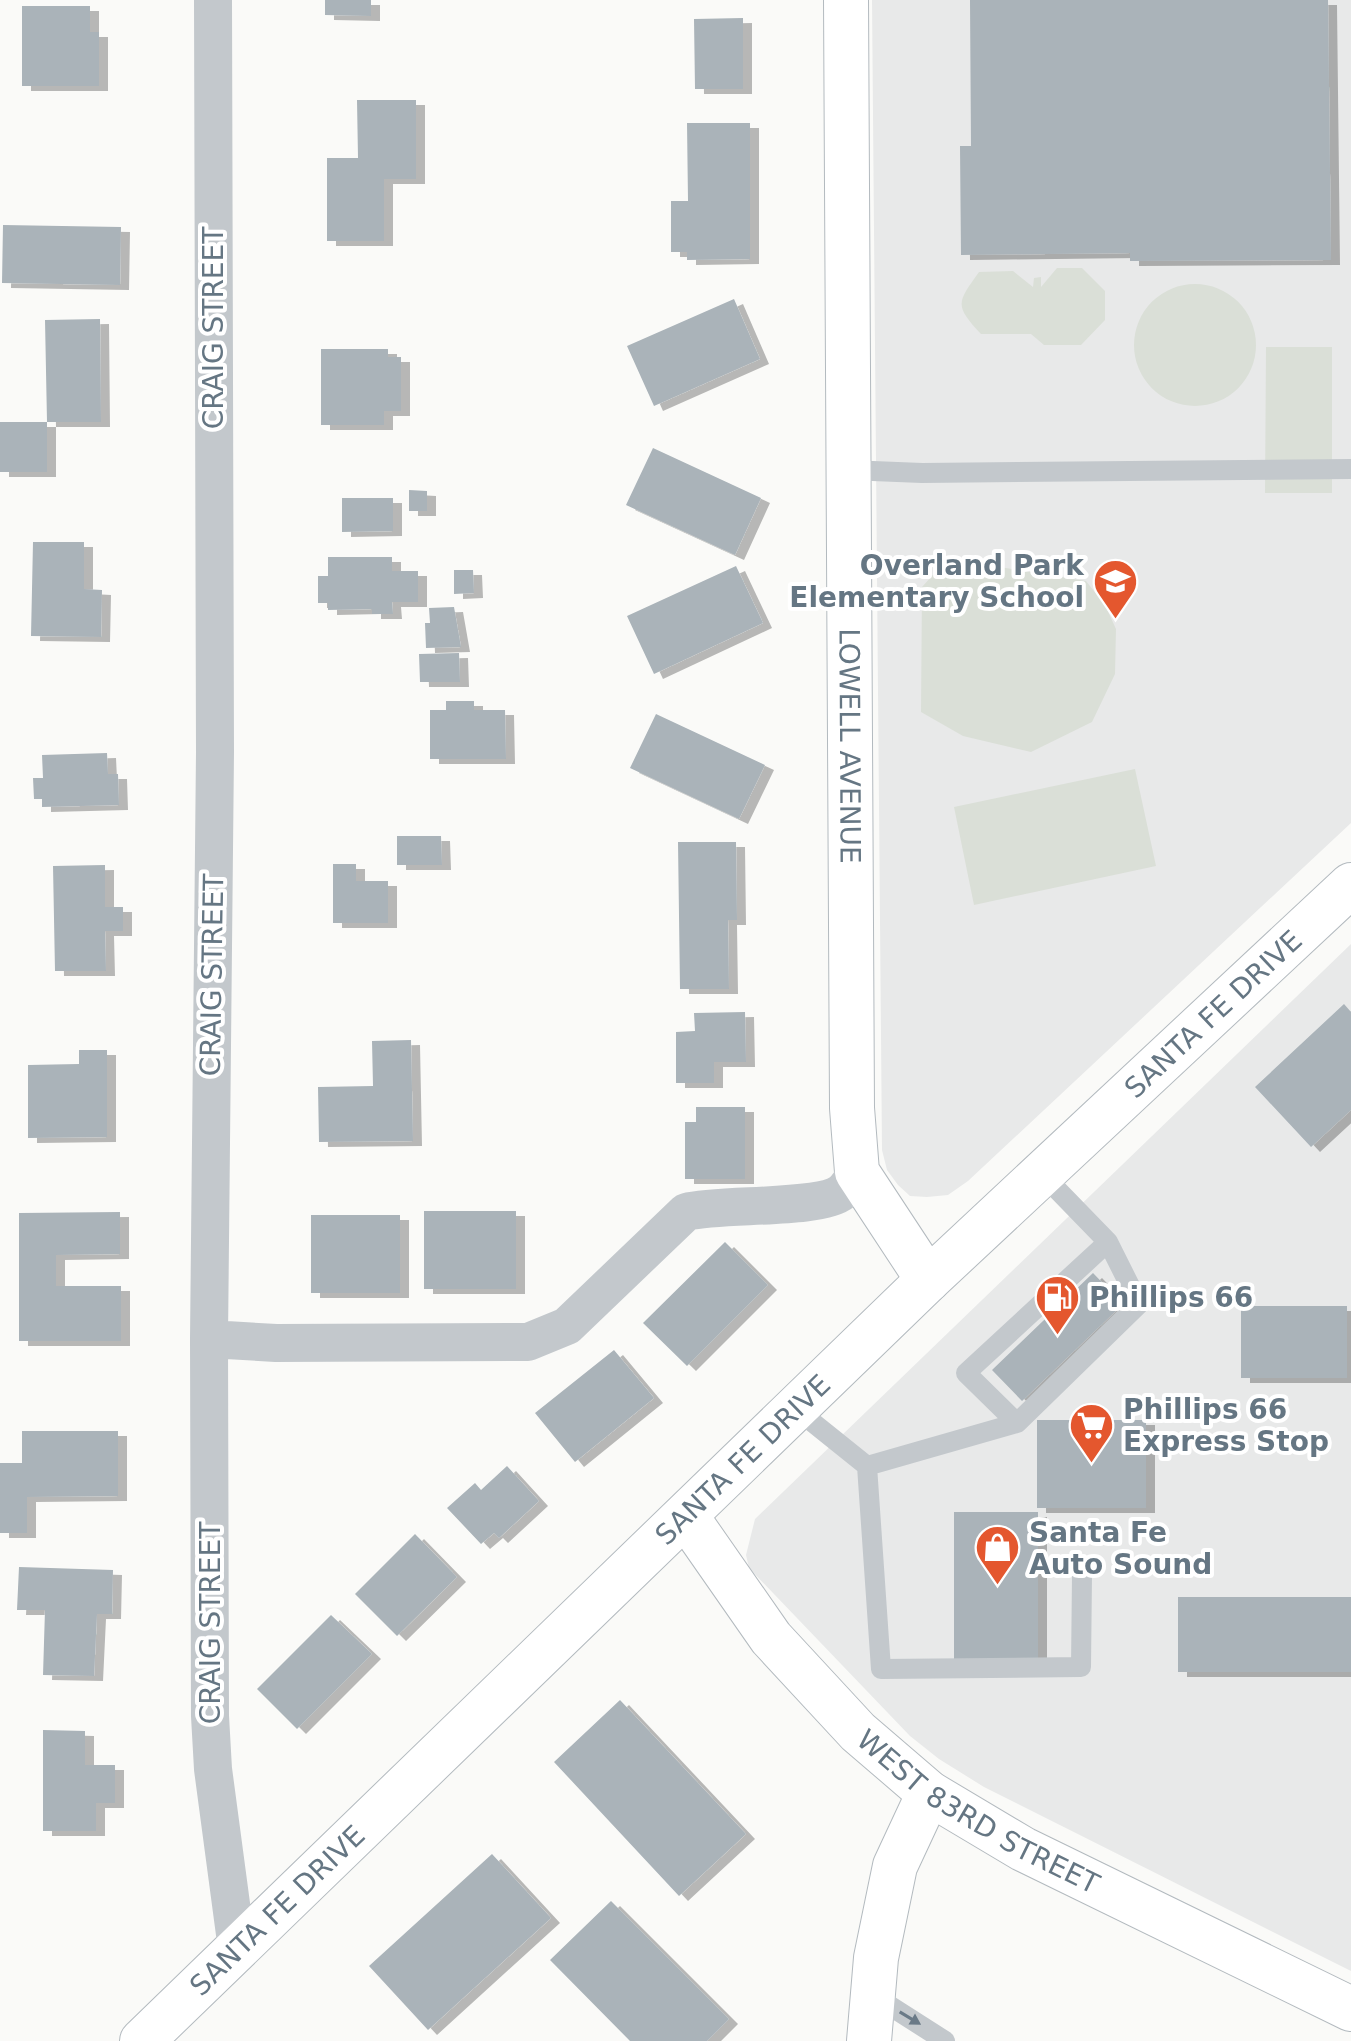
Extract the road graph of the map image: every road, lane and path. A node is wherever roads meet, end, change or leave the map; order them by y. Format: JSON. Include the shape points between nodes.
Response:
{"nodes":[{"id":1,"x":213,"y":0,"type":"edge"},
{"id":2,"x":846,"y":0,"type":"edge"},
{"id":3,"x":1351,"y":469,"type":"edge"},
{"id":4,"x":848,"y":470,"type":"junction"},
{"id":5,"x":1351,"y":885,"type":"edge"},
{"id":6,"x":857,"y":1172,"type":"junction"},
{"id":7,"x":1042,"y":1174,"type":"junction"},
{"id":8,"x":1108,"y":1242,"type":"junction"},
{"id":9,"x":928,"y":1280,"type":"junction"},
{"id":10,"x":209,"y":1339,"type":"junction"},
{"id":11,"x":796,"y":1409,"type":"junction"},
{"id":12,"x":1017,"y":1423,"type":"junction"},
{"id":13,"x":867,"y":1466,"type":"junction"},
{"id":14,"x":686,"y":1516,"type":"junction"},
{"id":15,"x":1082,"y":1575,"type":"dead end"},
{"id":16,"x":929,"y":1793,"type":"junction"},
{"id":17,"x":237,"y":1949,"type":"junction"},
{"id":18,"x":873,"y":1995,"type":"junction"},
{"id":19,"x":1351,"y":2009,"type":"edge"},
{"id":20,"x":142,"y":2041,"type":"edge"},
{"id":21,"x":869,"y":2041,"type":"edge"},
{"id":22,"x":945,"y":2041,"type":"edge"}],
"edges":[{"from":1,"to":10,"type":"street","name":"CRAIG STREET","via":[[215,752]]},
{"from":2,"to":4,"type":"street","name":"LOWELL AVENUE"},
{"from":3,"to":4,"type":"lane"},
{"from":4,"to":6,"type":"street","name":"LOWELL AVENUE","via":[[852,1108]]},
{"from":5,"to":7,"type":"street","name":"SANTA FE DRIVE"},
{"from":6,"to":9,"type":"street","name":"LOWELL AVENUE"},
{"from":6,"to":10,"type":"street","via":[[842,1192],[824,1200],[686,1212],[567,1326],[528,1342]]},
{"from":7,"to":8,"type":"lane"},
{"from":7,"to":9,"type":"street","name":"SANTA FE DRIVE"},
{"from":8,"to":12,"type":"lane","via":[[1139,1304]]},
{"from":8,"to":12,"type":"lane","via":[[966,1373]]},
{"from":9,"to":11,"type":"street","name":"SANTA FE DRIVE"},
{"from":10,"to":17,"type":"street","name":"CRAIG STREET","via":[[212,1756]]},
{"from":11,"to":13,"type":"lane"},
{"from":11,"to":14,"type":"street","name":"SANTA FE DRIVE"},
{"from":12,"to":13,"type":"lane"},
{"from":13,"to":15,"type":"lane","via":[[881,1669],[1081,1667]]},
{"from":14,"to":16,"type":"street","name":"WEST 83RD STREET","via":[[771,1638],[858,1732]]},
{"from":14,"to":17,"type":"street","name":"SANTA FE DRIVE"},
{"from":16,"to":18,"type":"street","via":[[895,1866]]},
{"from":16,"to":19,"type":"street","name":"WEST 83RD STREET","via":[[1023,1849]]},
{"from":17,"to":20,"type":"street","name":"SANTA FE DRIVE"},
{"from":18,"to":21,"type":"street"},
{"from":18,"to":22,"type":"lane","one_way":true}]}
